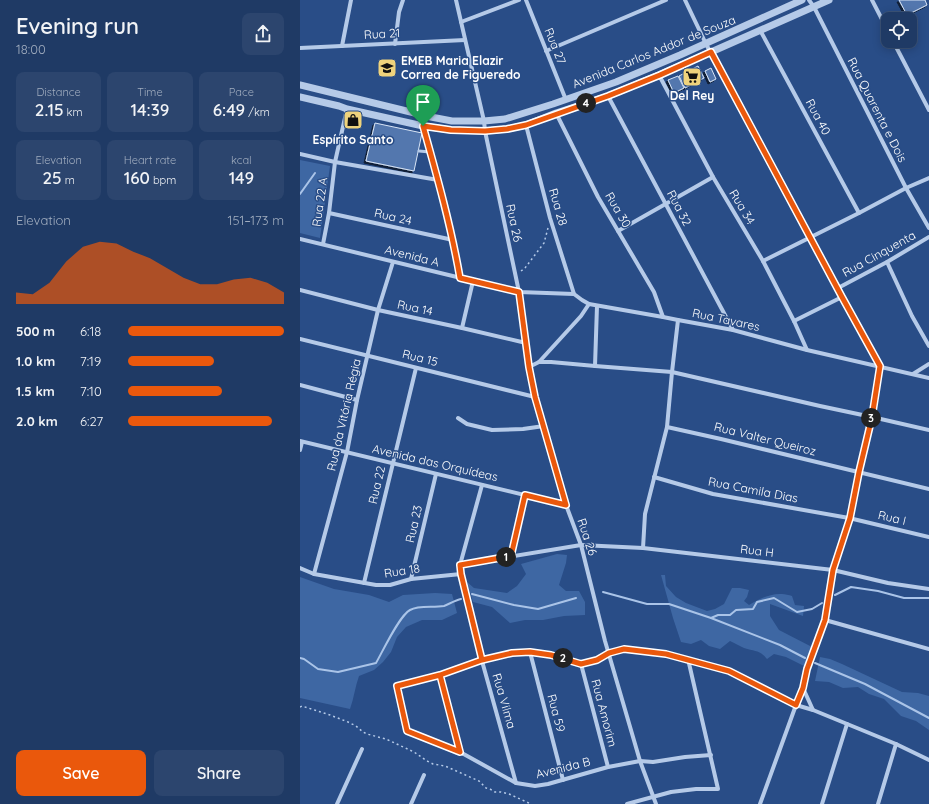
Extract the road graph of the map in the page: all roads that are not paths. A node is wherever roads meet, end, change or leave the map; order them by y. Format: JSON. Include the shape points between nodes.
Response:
{"nodes":[{"id":1,"x":351,"y":0,"type":"edge"},
{"id":2,"x":403,"y":0,"type":"edge"},
{"id":3,"x":456,"y":0,"type":"edge"},
{"id":4,"x":519,"y":0,"type":"edge"},
{"id":5,"x":526,"y":0,"type":"edge"},
{"id":6,"x":666,"y":0,"type":"edge"},
{"id":7,"x":685,"y":0,"type":"edge"},
{"id":8,"x":802,"y":0,"type":"edge"},
{"id":9,"x":809,"y":0,"type":"edge"},
{"id":10,"x":830,"y":0,"type":"edge"},
{"id":11,"x":872,"y":0,"type":"edge"},
{"id":12,"x":814,"y":7,"type":"junction"},
{"id":13,"x":881,"y":17,"type":"edge"},
{"id":14,"x":461,"y":22,"type":"junction"},
{"id":15,"x":760,"y":30,"type":"junction"},
{"id":16,"x":465,"y":40,"type":"junction"},
{"id":17,"x":395,"y":44,"type":"junction"},
{"id":18,"x":706,"y":44,"type":"junction"},
{"id":19,"x":342,"y":46,"type":"junction"},
{"id":20,"x":300,"y":48,"type":"edge"},
{"id":21,"x":897,"y":48,"type":"edge"},
{"id":22,"x":546,"y":50,"type":"junction"},
{"id":23,"x":711,"y":52,"type":"junction"},
{"id":24,"x":660,"y":75,"type":"junction"},
{"id":25,"x":300,"y":85,"type":"edge"},
{"id":26,"x":341,"y":94,"type":"junction"},
{"id":27,"x":608,"y":96,"type":"junction"},
{"id":28,"x":300,"y":97,"type":"edge"},
{"id":29,"x":566,"y":100,"type":"junction"},
{"id":30,"x":339,"y":106,"type":"junction"},
{"id":31,"x":347,"y":109,"type":"junction"},
{"id":32,"x":929,"y":110,"type":"edge"},
{"id":33,"x":556,"y":113,"type":"junction"},
{"id":34,"x":484,"y":121,"type":"junction"},
{"id":35,"x":526,"y":125,"type":"junction"},
{"id":36,"x":423,"y":126,"type":"junction"},
{"id":37,"x":485,"y":131,"type":"junction"},
{"id":38,"x":419,"y":151,"type":"dead end"},
{"id":39,"x":430,"y":152,"type":"junction"},
{"id":40,"x":300,"y":154,"type":"edge"},
{"id":41,"x":335,"y":162,"type":"junction"},
{"id":42,"x":713,"y":177,"type":"junction"},
{"id":43,"x":929,"y":178,"type":"edge"},
{"id":44,"x":438,"y":180,"type":"junction"},
{"id":45,"x":906,"y":188,"type":"junction"},
{"id":46,"x":665,"y":204,"type":"junction"},
{"id":47,"x":329,"y":213,"type":"junction"},
{"id":48,"x":859,"y":213,"type":"junction"},
{"id":49,"x":929,"y":228,"type":"edge"},
{"id":50,"x":618,"y":231,"type":"junction"},
{"id":51,"x":810,"y":237,"type":"junction"},
{"id":52,"x":929,"y":237,"type":"edge"},
{"id":53,"x":300,"y":239,"type":"edge"},
{"id":54,"x":453,"y":240,"type":"junction"},
{"id":55,"x":323,"y":244,"type":"junction"},
{"id":56,"x":763,"y":261,"type":"junction"},
{"id":57,"x":393,"y":262,"type":"junction"},
{"id":58,"x":887,"y":262,"type":"junction"},
{"id":59,"x":460,"y":278,"type":"junction"},
{"id":60,"x":473,"y":281,"type":"junction"},
{"id":61,"x":838,"y":288,"type":"junction"},
{"id":62,"x":300,"y":290,"type":"edge"},
{"id":63,"x":519,"y":292,"type":"junction"},
{"id":64,"x":574,"y":294,"type":"junction"},
{"id":65,"x":842,"y":297,"type":"junction"},
{"id":66,"x":589,"y":304,"type":"junction"},
{"id":67,"x":597,"y":306,"type":"junction"},
{"id":68,"x":378,"y":310,"type":"junction"},
{"id":69,"x":663,"y":316,"type":"junction"},
{"id":70,"x":678,"y":320,"type":"junction"},
{"id":71,"x":794,"y":321,"type":"junction"},
{"id":72,"x":462,"y":328,"type":"junction"},
{"id":73,"x":733,"y":330,"type":"junction"},
{"id":74,"x":300,"y":339,"type":"edge"},
{"id":75,"x":526,"y":343,"type":"junction"},
{"id":76,"x":929,"y":346,"type":"edge"},
{"id":77,"x":807,"y":350,"type":"junction"},
{"id":78,"x":368,"y":356,"type":"junction"},
{"id":79,"x":539,"y":362,"type":"junction"},
{"id":80,"x":929,"y":364,"type":"edge"},
{"id":81,"x":595,"y":366,"type":"junction"},
{"id":82,"x":880,"y":366,"type":"junction"},
{"id":83,"x":529,"y":367,"type":"junction"},
{"id":84,"x":416,"y":368,"type":"junction"},
{"id":85,"x":672,"y":372,"type":"junction"},
{"id":86,"x":913,"y":374,"type":"junction"},
{"id":87,"x":929,"y":378,"type":"edge"},
{"id":88,"x":300,"y":385,"type":"edge"},
{"id":89,"x":535,"y":397,"type":"junction"},
{"id":90,"x":357,"y":400,"type":"junction"},
{"id":91,"x":872,"y":417,"type":"junction"},
{"id":92,"x":458,"y":418,"type":"dead end"},
{"id":93,"x":544,"y":426,"type":"junction"},
{"id":94,"x":667,"y":427,"type":"junction"},
{"id":95,"x":929,"y":430,"type":"edge"},
{"id":96,"x":301,"y":442,"type":"edge"},
{"id":97,"x":300,"y":450,"type":"edge"},
{"id":98,"x":346,"y":452,"type":"junction"},
{"id":99,"x":392,"y":463,"type":"junction"},
{"id":100,"x":859,"y":472,"type":"junction"},
{"id":101,"x":436,"y":474,"type":"junction"},
{"id":102,"x":654,"y":477,"type":"junction"},
{"id":103,"x":482,"y":485,"type":"junction"},
{"id":104,"x":929,"y":489,"type":"edge"},
{"id":105,"x":525,"y":495,"type":"junction"},
{"id":106,"x":566,"y":505,"type":"junction"},
{"id":107,"x":850,"y":518,"type":"junction"},
{"id":108,"x":929,"y":537,"type":"edge"},
{"id":109,"x":581,"y":545,"type":"junction"},
{"id":110,"x":643,"y":548,"type":"junction"},
{"id":111,"x":511,"y":556,"type":"junction"},
{"id":112,"x":460,"y":565,"type":"junction"},
{"id":113,"x":300,"y":568,"type":"edge"},
{"id":114,"x":833,"y":570,"type":"junction"},
{"id":115,"x":314,"y":574,"type":"junction"},
{"id":116,"x":461,"y":574,"type":"junction"},
{"id":117,"x":412,"y":579,"type":"junction"},
{"id":118,"x":364,"y":583,"type":"junction"},
{"id":119,"x":929,"y":589,"type":"edge"},
{"id":120,"x":825,"y":620,"type":"junction"},
{"id":121,"x":929,"y":649,"type":"edge"},
{"id":122,"x":530,"y":652,"type":"junction"},
{"id":123,"x":609,"y":653,"type":"junction"},
{"id":124,"x":482,"y":660,"type":"junction"},
{"id":125,"x":688,"y":660,"type":"junction"},
{"id":126,"x":581,"y":664,"type":"junction"},
{"id":127,"x":440,"y":675,"type":"junction"},
{"id":128,"x":803,"y":688,"type":"junction"},
{"id":129,"x":796,"y":705,"type":"junction"},
{"id":130,"x":813,"y":710,"type":"junction"},
{"id":131,"x":847,"y":724,"type":"junction"},
{"id":132,"x":896,"y":744,"type":"junction"},
{"id":133,"x":362,"y":749,"type":"dead end"},
{"id":134,"x":460,"y":752,"type":"junction"},
{"id":135,"x":710,"y":755,"type":"junction"},
{"id":136,"x":640,"y":760,"type":"junction"},
{"id":137,"x":929,"y":760,"type":"edge"},
{"id":138,"x":608,"y":767,"type":"junction"},
{"id":139,"x":424,"y":775,"type":"dead end"},
{"id":140,"x":563,"y":780,"type":"junction"},
{"id":141,"x":516,"y":783,"type":"junction"},
{"id":142,"x":654,"y":797,"type":"junction"},
{"id":143,"x":337,"y":804,"type":"edge"},
{"id":144,"x":411,"y":804,"type":"edge"},
{"id":145,"x":627,"y":804,"type":"edge"},
{"id":146,"x":656,"y":804,"type":"edge"},
{"id":147,"x":760,"y":804,"type":"edge"},
{"id":148,"x":822,"y":804,"type":"edge"},
{"id":149,"x":878,"y":804,"type":"edge"}],
"edges":[{"from":1,"to":19,"type":"street"},
{"from":2,"to":17,"type":"street"},
{"from":3,"to":14,"type":"street"},
{"from":4,"to":14,"type":"street"},
{"from":5,"to":22,"type":"street","name":"Rua 27"},
{"from":6,"to":22,"type":"street"},
{"from":7,"to":18,"type":"street"},
{"from":8,"to":18,"type":"street","name":"Avenida Carlos Addor de Souza"},
{"from":9,"to":12,"type":"street","name":"Rua Quarenta e Dois"},
{"from":10,"to":12,"type":"street","name":"Avenida Carlos Addor de Souza"},
{"from":11,"to":13,"type":"street"},
{"from":12,"to":15,"type":"street","name":"Avenida Carlos Addor de Souza"},
{"from":12,"to":45,"type":"street","name":"Rua Quarenta e Dois"},
{"from":14,"to":16,"type":"street"},
{"from":15,"to":23,"type":"street","name":"Avenida Carlos Addor de Souza"},
{"from":15,"to":48,"type":"street","name":"Rua 40"},
{"from":16,"to":17,"type":"street","name":"Rua 21"},
{"from":16,"to":34,"type":"street"},
{"from":17,"to":19,"type":"street","name":"Rua 21"},
{"from":18,"to":23,"type":"street"},
{"from":18,"to":29,"type":"street","name":"Avenida Carlos Addor de Souza"},
{"from":19,"to":20,"type":"street","name":"Rua 21"},
{"from":21,"to":32,"type":"street"},
{"from":22,"to":29,"type":"street","name":"Rua 27"},
{"from":23,"to":24,"type":"street","name":"Avenida Carlos Addor de Souza"},
{"from":23,"to":51,"type":"street"},
{"from":24,"to":27,"type":"street","name":"Avenida Carlos Addor de Souza"},
{"from":24,"to":42,"type":"street","name":"Rua 34"},
{"from":25,"to":26,"type":"street","name":"Avenida Carlos Addor de Souza"},
{"from":26,"to":30,"type":"street"},
{"from":26,"to":34,"type":"street","name":"Avenida Carlos Addor de Souza","via":[[452,121]]},
{"from":27,"to":33,"type":"street","name":"Avenida Carlos Addor de Souza"},
{"from":27,"to":46,"type":"street","name":"Rua 32"},
{"from":28,"to":30,"type":"street","name":"Avenida Carlos Addor de Souza"},
{"from":29,"to":34,"type":"street","name":"Avenida Carlos Addor de Souza","via":[[505,119]]},
{"from":30,"to":31,"type":"street","name":"Avenida Carlos Addor de Souza"},
{"from":31,"to":36,"type":"street","name":"Avenida Carlos Addor de Souza"},
{"from":31,"to":41,"type":"street"},
{"from":33,"to":35,"type":"street","name":"Avenida Carlos Addor de Souza"},
{"from":33,"to":50,"type":"street","name":"Rua 30"},
{"from":34,"to":37,"type":"street"},
{"from":35,"to":37,"type":"street","name":"Avenida Carlos Addor de Souza"},
{"from":35,"to":64,"type":"street","name":"Rua 28","via":[[550,218]]},
{"from":36,"to":37,"type":"street","name":"Avenida Carlos Addor de Souza"},
{"from":36,"to":39,"type":"street"},
{"from":37,"to":63,"type":"street","name":"Rua 26"},
{"from":38,"to":39,"type":"lane"},
{"from":39,"to":44,"type":"street"},
{"from":40,"to":41,"type":"street"},
{"from":41,"to":44,"type":"street"},
{"from":41,"to":47,"type":"street","name":"Rua 22 A"},
{"from":42,"to":46,"type":"street"},
{"from":42,"to":56,"type":"street","name":"Rua 34"},
{"from":43,"to":45,"type":"street"},
{"from":44,"to":54,"type":"street"},
{"from":45,"to":48,"type":"street"},
{"from":45,"to":49,"type":"street","name":"Rua Quarenta e Dois"},
{"from":46,"to":50,"type":"street"},
{"from":46,"to":73,"type":"street","name":"Rua 32"},
{"from":47,"to":54,"type":"street","name":"Rua 24"},
{"from":47,"to":55,"type":"street","name":"Rua 22 A"},
{"from":48,"to":51,"type":"street"},
{"from":50,"to":69,"type":"street","name":"Rua 30","via":[[654,292]]},
{"from":51,"to":56,"type":"street"},
{"from":51,"to":61,"type":"street"},
{"from":52,"to":58,"type":"street","name":"Rua Cinquenta"},
{"from":53,"to":55,"type":"street","name":"Avenida A"},
{"from":54,"to":59,"type":"street"},
{"from":55,"to":57,"type":"street","name":"Avenida A"},
{"from":56,"to":71,"type":"street","name":"Rua 34"},
{"from":57,"to":59,"type":"street","name":"Avenida A"},
{"from":57,"to":68,"type":"street","name":"Rua da Vitória Régia"},
{"from":58,"to":61,"type":"street","name":"Rua Cinquenta"},
{"from":58,"to":76,"type":"street"},
{"from":59,"to":60,"type":"street","name":"Avenida A"},
{"from":60,"to":63,"type":"street","name":"Avenida A"},
{"from":60,"to":72,"type":"street"},
{"from":61,"to":65,"type":"street"},
{"from":62,"to":68,"type":"street","name":"Rua 14"},
{"from":63,"to":64,"type":"street"},
{"from":63,"to":75,"type":"street","name":"Rua 26"},
{"from":64,"to":66,"type":"street","name":"Rua Tavares"},
{"from":65,"to":71,"type":"street","name":"Rua Cinquenta"},
{"from":65,"to":82,"type":"street"},
{"from":66,"to":67,"type":"street","name":"Rua Tavares"},
{"from":66,"to":79,"type":"street"},
{"from":67,"to":69,"type":"street","name":"Rua Tavares"},
{"from":67,"to":81,"type":"street"},
{"from":68,"to":72,"type":"street","name":"Rua 14"},
{"from":68,"to":78,"type":"street","name":"Rua da Vitória Régia"},
{"from":69,"to":70,"type":"street","name":"Rua Tavares"},
{"from":70,"to":73,"type":"street","name":"Rua Tavares"},
{"from":70,"to":85,"type":"street"},
{"from":71,"to":77,"type":"street","name":"Rua 34"},
{"from":72,"to":75,"type":"street","name":"Rua 14"},
{"from":73,"to":77,"type":"street","name":"Rua Tavares"},
{"from":74,"to":78,"type":"street","name":"Rua 15"},
{"from":75,"to":83,"type":"street","name":"Rua 26"},
{"from":77,"to":82,"type":"street","name":"Rua Tavares"},
{"from":78,"to":84,"type":"street","name":"Rua 15"},
{"from":78,"to":90,"type":"street","name":"Rua da Vitória Régia"},
{"from":79,"to":81,"type":"street"},
{"from":79,"to":83,"type":"street"},
{"from":80,"to":86,"type":"street"},
{"from":81,"to":85,"type":"street"},
{"from":82,"to":86,"type":"street","name":"Rua Tavares"},
{"from":82,"to":91,"type":"street"},
{"from":83,"to":89,"type":"street","name":"Rua 26"},
{"from":84,"to":89,"type":"street","name":"Rua 15"},
{"from":84,"to":99,"type":"street","name":"Rua 22"},
{"from":85,"to":91,"type":"street"},
{"from":85,"to":94,"type":"street"},
{"from":86,"to":87,"type":"street","name":"Rua Tavares"},
{"from":88,"to":90,"type":"street"},
{"from":89,"to":93,"type":"street","name":"Rua 26"},
{"from":90,"to":98,"type":"street","name":"Rua da Vitória Régia"},
{"from":91,"to":95,"type":"street"},
{"from":91,"to":100,"type":"street"},
{"from":92,"to":93,"type":"street","via":[[467,424],[492,430]]},
{"from":93,"to":106,"type":"street","name":"Rua 26"},
{"from":94,"to":100,"type":"street","name":"Rua Valter Queiroz"},
{"from":94,"to":102,"type":"street"},
{"from":96,"to":97,"type":"street"},
{"from":96,"to":98,"type":"street","name":"Avenida das Orquídeas"},
{"from":98,"to":99,"type":"street","name":"Avenida das Orquídeas"},
{"from":98,"to":115,"type":"street","name":"Rua da Vitória Régia"},
{"from":99,"to":101,"type":"street","name":"Avenida das Orquídeas"},
{"from":99,"to":118,"type":"street","name":"Rua 22"},
{"from":100,"to":104,"type":"street","name":"Rua Valter Queiroz"},
{"from":100,"to":107,"type":"street"},
{"from":101,"to":103,"type":"street","name":"Avenida das Orquídeas"},
{"from":101,"to":117,"type":"street","name":"Rua 23"},
{"from":102,"to":107,"type":"street","name":"Rua Camila Dias","via":[[713,494]]},
{"from":102,"to":110,"type":"street","via":[[645,514]]},
{"from":103,"to":105,"type":"street","name":"Avenida das Orquídeas"},
{"from":103,"to":112,"type":"street","name":"Rua Vilma"},
{"from":105,"to":106,"type":"street","name":"Avenida das Orquídeas"},
{"from":105,"to":111,"type":"street"},
{"from":106,"to":109,"type":"street","name":"Rua 26"},
{"from":107,"to":108,"type":"street","name":"Rua I"},
{"from":107,"to":114,"type":"street"},
{"from":109,"to":110,"type":"street","name":"Rua H"},
{"from":109,"to":111,"type":"street"},
{"from":109,"to":123,"type":"street","name":"Rua 26"},
{"from":110,"to":114,"type":"street","name":"Rua H"},
{"from":111,"to":112,"type":"street"},
{"from":112,"to":116,"type":"street","name":"Rua Vilma"},
{"from":113,"to":115,"type":"street","name":"Rua 18"},
{"from":114,"to":119,"type":"street","name":"Rua H"},
{"from":114,"to":120,"type":"street"},
{"from":115,"to":118,"type":"street","name":"Rua 18"},
{"from":116,"to":117,"type":"street","name":"Rua 18"},
{"from":116,"to":124,"type":"street","name":"Rua Vilma"},
{"from":117,"to":118,"type":"street","name":"Rua 18","via":[[390,585]]},
{"from":120,"to":121,"type":"street"},
{"from":120,"to":128,"type":"street","via":[[807,669]]},
{"from":122,"to":124,"type":"street"},
{"from":122,"to":126,"type":"street"},
{"from":122,"to":140,"type":"street","name":"Rua 59"},
{"from":123,"to":125,"type":"street","via":[[624,649],[666,654]]},
{"from":123,"to":126,"type":"street","via":[[597,660]]},
{"from":123,"to":136,"type":"street","name":"Rua 26"},
{"from":124,"to":127,"type":"street"},
{"from":124,"to":141,"type":"street","name":"Rua Vilma"},
{"from":125,"to":129,"type":"street","via":[[729,671]]},
{"from":125,"to":135,"type":"street"},
{"from":126,"to":138,"type":"street","name":"Rua Amorim"},
{"from":127,"to":134,"type":"street"},
{"from":127,"to":134,"type":"street","name":"Avenida B","via":[[397,686],[407,731]]},
{"from":128,"to":129,"type":"street"},
{"from":128,"to":130,"type":"street"},
{"from":129,"to":130,"type":"street"},
{"from":129,"to":147,"type":"street"},
{"from":130,"to":131,"type":"street"},
{"from":131,"to":132,"type":"street"},
{"from":131,"to":148,"type":"street"},
{"from":132,"to":137,"type":"street"},
{"from":132,"to":149,"type":"street"},
{"from":133,"to":143,"type":"street"},
{"from":134,"to":141,"type":"street","name":"Avenida B"},
{"from":135,"to":136,"type":"street","name":"Avenida B","via":[[654,762]]},
{"from":135,"to":142,"type":"street","via":[[718,789],[671,792]]},
{"from":136,"to":138,"type":"street","name":"Avenida B"},
{"from":136,"to":142,"type":"street","name":"Rua 26"},
{"from":138,"to":140,"type":"street","name":"Avenida B"},
{"from":139,"to":144,"type":"street"},
{"from":140,"to":141,"type":"street","name":"Avenida B","via":[[534,786]]},
{"from":142,"to":145,"type":"street"},
{"from":142,"to":146,"type":"street","name":"Rua 26"}]}
